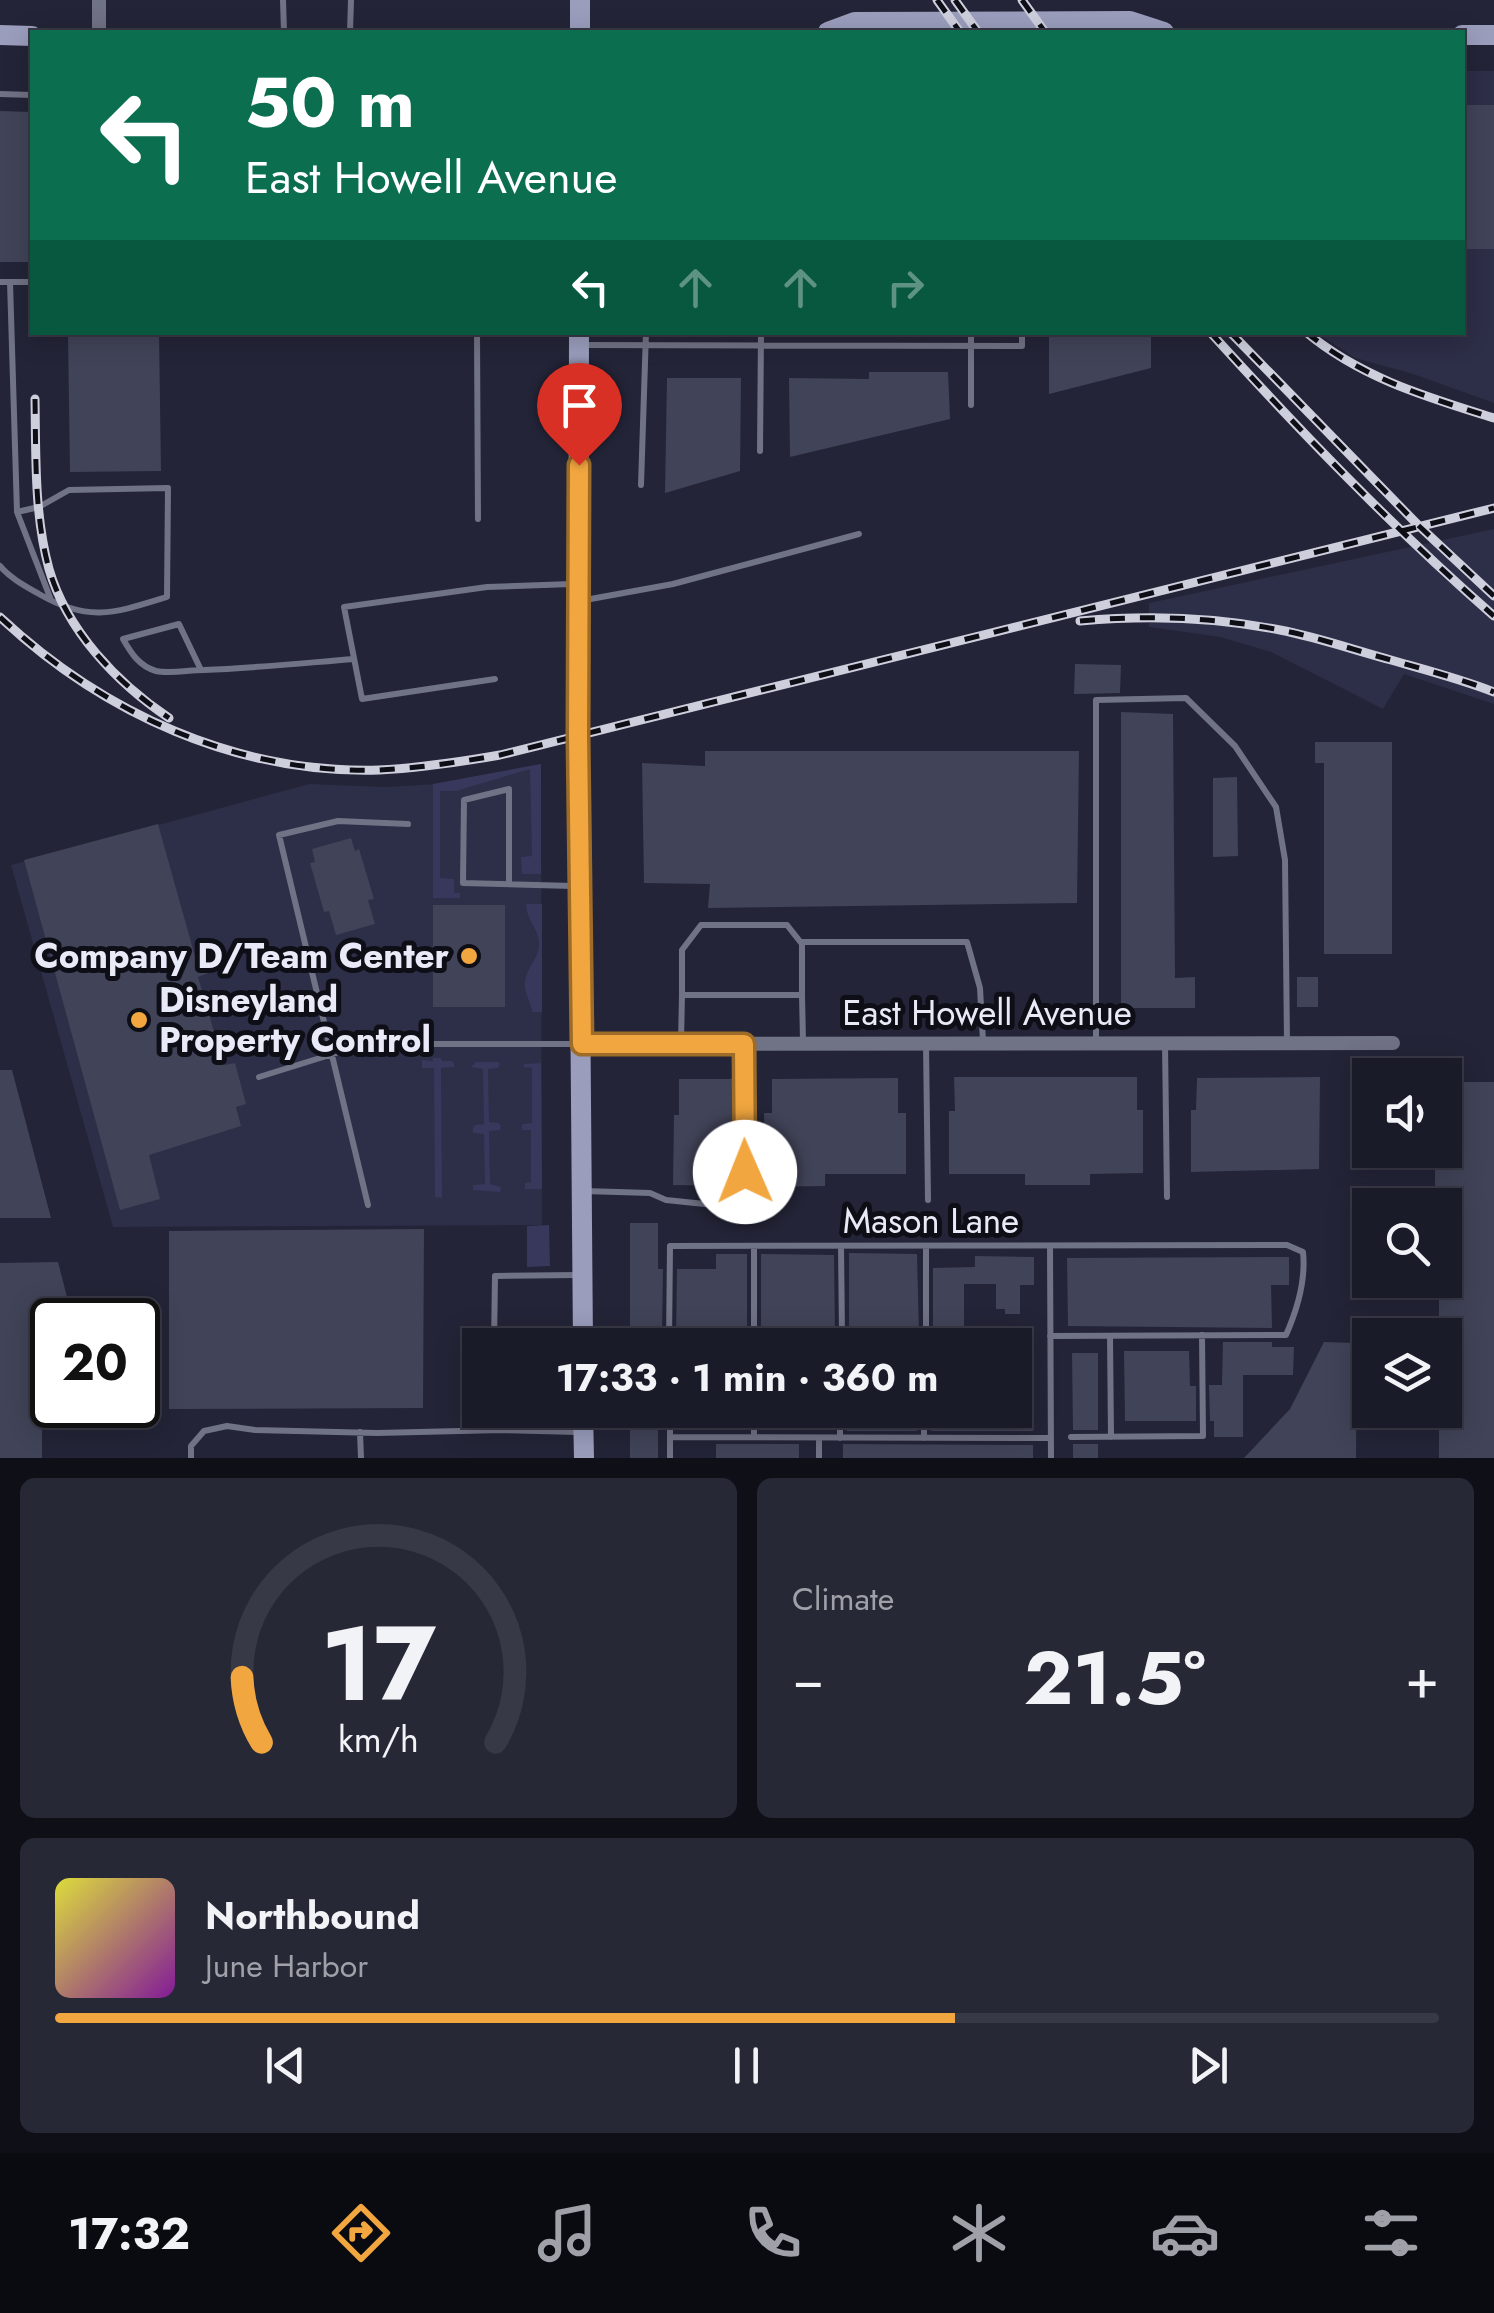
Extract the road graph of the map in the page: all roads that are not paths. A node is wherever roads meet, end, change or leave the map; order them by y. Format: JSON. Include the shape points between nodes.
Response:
{"nodes":[{"id":1,"x":99,"y":0,"type":"edge"},
{"id":2,"x":283,"y":0,"type":"edge"},
{"id":3,"x":351,"y":0,"type":"edge"},
{"id":4,"x":580,"y":0,"type":"edge"},
{"id":5,"x":860,"y":27,"type":"edge"},
{"id":6,"x":99,"y":30,"type":"edge"},
{"id":7,"x":284,"y":30,"type":"edge"},
{"id":8,"x":350,"y":30,"type":"edge"},
{"id":9,"x":580,"y":30,"type":"edge"},
{"id":10,"x":1158,"y":30,"type":"edge"},
{"id":11,"x":1465,"y":35,"type":"edge"},
{"id":12,"x":1494,"y":35,"type":"edge"},
{"id":13,"x":0,"y":36,"type":"edge"},
{"id":14,"x":30,"y":36,"type":"edge"},
{"id":15,"x":0,"y":94,"type":"edge"},
{"id":16,"x":30,"y":95,"type":"edge"},
{"id":17,"x":0,"y":282,"type":"edge"},
{"id":18,"x":10,"y":282,"type":"junction"},
{"id":19,"x":30,"y":282,"type":"edge"},
{"id":20,"x":477,"y":335,"type":"edge"},
{"id":21,"x":646,"y":335,"type":"edge"},
{"id":22,"x":762,"y":335,"type":"edge"},
{"id":23,"x":971,"y":335,"type":"edge"},
{"id":24,"x":1022,"y":335,"type":"edge"},
{"id":25,"x":580,"y":339,"type":"edge"},
{"id":26,"x":646,"y":346,"type":"junction"},
{"id":27,"x":761,"y":346,"type":"junction"},
{"id":28,"x":971,"y":346,"type":"junction"},
{"id":29,"x":970,"y":404,"type":"dead end"},
{"id":30,"x":760,"y":452,"type":"dead end"},
{"id":31,"x":640,"y":485,"type":"dead end"},
{"id":32,"x":18,"y":512,"type":"junction"},
{"id":33,"x":478,"y":519,"type":"dead end"},
{"id":34,"x":860,"y":534,"type":"dead end"},
{"id":35,"x":0,"y":566,"type":"edge"},
{"id":36,"x":578,"y":593,"type":"junction"},
{"id":37,"x":51,"y":601,"type":"junction"},
{"id":38,"x":354,"y":659,"type":"junction"},
{"id":39,"x":200,"y":670,"type":"junction"},
{"id":40,"x":495,"y":679,"type":"dead end"},
{"id":41,"x":408,"y":824,"type":"dead end"},
{"id":42,"x":510,"y":884,"type":"junction"},
{"id":43,"x":580,"y":886,"type":"junction"},
{"id":44,"x":802,"y":945,"type":"junction"},
{"id":45,"x":682,"y":995,"type":"junction"},
{"id":46,"x":802,"y":995,"type":"junction"},
{"id":47,"x":926,"y":1043,"type":"junction"},
{"id":48,"x":982,"y":1043,"type":"junction"},
{"id":49,"x":1096,"y":1043,"type":"junction"},
{"id":50,"x":1165,"y":1043,"type":"junction"},
{"id":51,"x":1287,"y":1043,"type":"junction"},
{"id":52,"x":1393,"y":1043,"type":"dead end"},
{"id":53,"x":582,"y":1044,"type":"junction"},
{"id":54,"x":681,"y":1044,"type":"junction"},
{"id":55,"x":744,"y":1044,"type":"junction"},
{"id":56,"x":803,"y":1044,"type":"junction"},
{"id":57,"x":332,"y":1054,"type":"junction"},
{"id":58,"x":259,"y":1077,"type":"dead end"},
{"id":59,"x":583,"y":1192,"type":"junction"},
{"id":60,"x":1167,"y":1197,"type":"dead end"},
{"id":61,"x":928,"y":1200,"type":"dead end"},
{"id":62,"x":368,"y":1206,"type":"dead end"},
{"id":63,"x":754,"y":1246,"type":"junction"},
{"id":64,"x":841,"y":1246,"type":"junction"},
{"id":65,"x":1050,"y":1246,"type":"junction"},
{"id":66,"x":926,"y":1247,"type":"junction"},
{"id":67,"x":583,"y":1275,"type":"junction"},
{"id":68,"x":494,"y":1328,"type":"edge"},
{"id":69,"x":583,"y":1328,"type":"edge"},
{"id":70,"x":670,"y":1328,"type":"edge"},
{"id":71,"x":754,"y":1328,"type":"edge"},
{"id":72,"x":842,"y":1328,"type":"edge"},
{"id":73,"x":926,"y":1328,"type":"edge"},
{"id":74,"x":1050,"y":1336,"type":"junction"},
{"id":75,"x":1110,"y":1336,"type":"junction"},
{"id":76,"x":1202,"y":1336,"type":"junction"},
{"id":77,"x":584,"y":1428,"type":"edge"},
{"id":78,"x":670,"y":1428,"type":"edge"},
{"id":79,"x":754,"y":1428,"type":"edge"},
{"id":80,"x":840,"y":1428,"type":"edge"},
{"id":81,"x":924,"y":1428,"type":"edge"},
{"id":82,"x":502,"y":1430,"type":"joint"},
{"id":83,"x":360,"y":1432,"type":"junction"},
{"id":84,"x":584,"y":1432,"type":"junction"},
{"id":85,"x":1071,"y":1436,"type":"dead end"},
{"id":86,"x":1111,"y":1436,"type":"junction"},
{"id":87,"x":670,"y":1437,"type":"junction"},
{"id":88,"x":754,"y":1437,"type":"junction"},
{"id":89,"x":819,"y":1438,"type":"junction"},
{"id":90,"x":840,"y":1438,"type":"junction"},
{"id":91,"x":924,"y":1438,"type":"junction"},
{"id":92,"x":1051,"y":1438,"type":"junction"},
{"id":93,"x":191,"y":1458,"type":"edge"},
{"id":94,"x":360,"y":1458,"type":"edge"},
{"id":95,"x":584,"y":1458,"type":"edge"},
{"id":96,"x":670,"y":1458,"type":"edge"},
{"id":97,"x":819,"y":1458,"type":"edge"},
{"id":98,"x":1051,"y":1458,"type":"edge"}],
"edges":[{"from":1,"to":6,"type":"street"},
{"from":2,"to":7,"type":"lane"},
{"from":3,"to":8,"type":"lane"},
{"from":4,"to":9,"type":"main road"},
{"from":5,"to":10,"type":"main road","via":[[1130,20]]},
{"from":11,"to":12,"type":"main road"},
{"from":13,"to":14,"type":"main road"},
{"from":15,"to":16,"type":"lane"},
{"from":17,"to":18,"type":"lane"},
{"from":18,"to":19,"type":"lane"},
{"from":18,"to":32,"type":"lane"},
{"from":20,"to":33,"type":"lane"},
{"from":21,"to":26,"type":"lane"},
{"from":22,"to":27,"type":"lane"},
{"from":23,"to":28,"type":"lane"},
{"from":24,"to":28,"type":"lane","via":[[1022,346]]},
{"from":25,"to":26,"type":"lane"},
{"from":25,"to":36,"type":"main road"},
{"from":26,"to":27,"type":"lane"},
{"from":26,"to":31,"type":"lane"},
{"from":27,"to":28,"type":"lane"},
{"from":27,"to":30,"type":"lane"},
{"from":28,"to":29,"type":"lane"},
{"from":32,"to":37,"type":"lane"},
{"from":32,"to":37,"type":"lane","via":[[69,490],[168,488],[167,596],[118,612],[87,613]]},
{"from":34,"to":36,"type":"lane","via":[[672,584]]},
{"from":35,"to":37,"type":"lane"},
{"from":36,"to":38,"type":"lane","via":[[486,587],[344,608]]},
{"from":36,"to":43,"type":"main road"},
{"from":38,"to":39,"type":"lane"},
{"from":38,"to":40,"type":"lane","via":[[362,699]]},
{"from":39,"to":39,"type":"lane","via":[[156,671],[135,659],[122,640],[179,624]]},
{"from":41,"to":57,"type":"lane","via":[[338,821],[280,835]]},
{"from":42,"to":42,"type":"lane","via":[[509,789],[464,800],[463,883]]},
{"from":42,"to":43,"type":"lane"},
{"from":43,"to":53,"type":"main road"},
{"from":44,"to":45,"type":"lane","via":[[787,925],[701,926],[682,950]]},
{"from":44,"to":46,"type":"lane"},
{"from":44,"to":48,"type":"lane","via":[[968,942],[980,988]]},
{"from":45,"to":46,"type":"lane"},
{"from":45,"to":54,"type":"lane"},
{"from":46,"to":56,"type":"lane"},
{"from":47,"to":48,"type":"street","name":"East Howell Avenue"},
{"from":47,"to":56,"type":"street","name":"East Howell Avenue"},
{"from":47,"to":61,"type":"lane"},
{"from":48,"to":49,"type":"street","name":"East Howell Avenue"},
{"from":49,"to":50,"type":"street","name":"East Howell Avenue"},
{"from":49,"to":51,"type":"lane","via":[[1096,700],[1186,698],[1235,746],[1276,807],[1285,860]]},
{"from":50,"to":51,"type":"street","name":"East Howell Avenue"},
{"from":50,"to":60,"type":"lane"},
{"from":51,"to":52,"type":"street","name":"East Howell Avenue"},
{"from":53,"to":54,"type":"street","name":"East Howell Avenue"},
{"from":53,"to":57,"type":"lane","via":[[365,1044]]},
{"from":53,"to":59,"type":"main road"},
{"from":54,"to":55,"type":"street","name":"East Howell Avenue"},
{"from":55,"to":56,"type":"street","name":"East Howell Avenue"},
{"from":55,"to":59,"type":"lane","via":[[745,1204]]},
{"from":57,"to":58,"type":"lane"},
{"from":57,"to":62,"type":"lane"},
{"from":59,"to":67,"type":"main road"},
{"from":63,"to":64,"type":"lane","name":"Mason Lane"},
{"from":63,"to":70,"type":"lane","name":"Mason Lane","via":[[670,1246]]},
{"from":63,"to":71,"type":"lane"},
{"from":64,"to":66,"type":"lane","name":"Mason Lane"},
{"from":64,"to":72,"type":"lane"},
{"from":65,"to":66,"type":"lane","name":"Mason Lane"},
{"from":65,"to":74,"type":"lane","name":"Mason Lane"},
{"from":65,"to":76,"type":"lane","name":"Mason Lane","via":[[1287,1245],[1303,1252],[1286,1335]]},
{"from":66,"to":73,"type":"lane"},
{"from":67,"to":68,"type":"lane","via":[[495,1276]]},
{"from":67,"to":69,"type":"main road"},
{"from":74,"to":75,"type":"lane","name":"Mason Lane"},
{"from":74,"to":92,"type":"lane","name":"Mason Lane"},
{"from":75,"to":76,"type":"lane","name":"Mason Lane"},
{"from":75,"to":86,"type":"lane"},
{"from":76,"to":86,"type":"lane","via":[[1203,1436]]},
{"from":77,"to":84,"type":"main road"},
{"from":78,"to":87,"type":"lane"},
{"from":79,"to":88,"type":"lane"},
{"from":80,"to":90,"type":"lane"},
{"from":81,"to":91,"type":"lane"},
{"from":82,"to":83,"type":"lane"},
{"from":82,"to":84,"type":"lane"},
{"from":83,"to":93,"type":"lane","via":[[228,1426],[204,1430],[191,1446]]},
{"from":83,"to":94,"type":"lane"},
{"from":84,"to":95,"type":"main road"},
{"from":85,"to":86,"type":"lane"},
{"from":87,"to":88,"type":"lane"},
{"from":87,"to":96,"type":"lane"},
{"from":88,"to":89,"type":"lane"},
{"from":89,"to":90,"type":"lane"},
{"from":89,"to":97,"type":"lane"},
{"from":90,"to":91,"type":"lane"},
{"from":91,"to":92,"type":"lane"},
{"from":92,"to":98,"type":"lane","name":"Mason Lane"}]}
